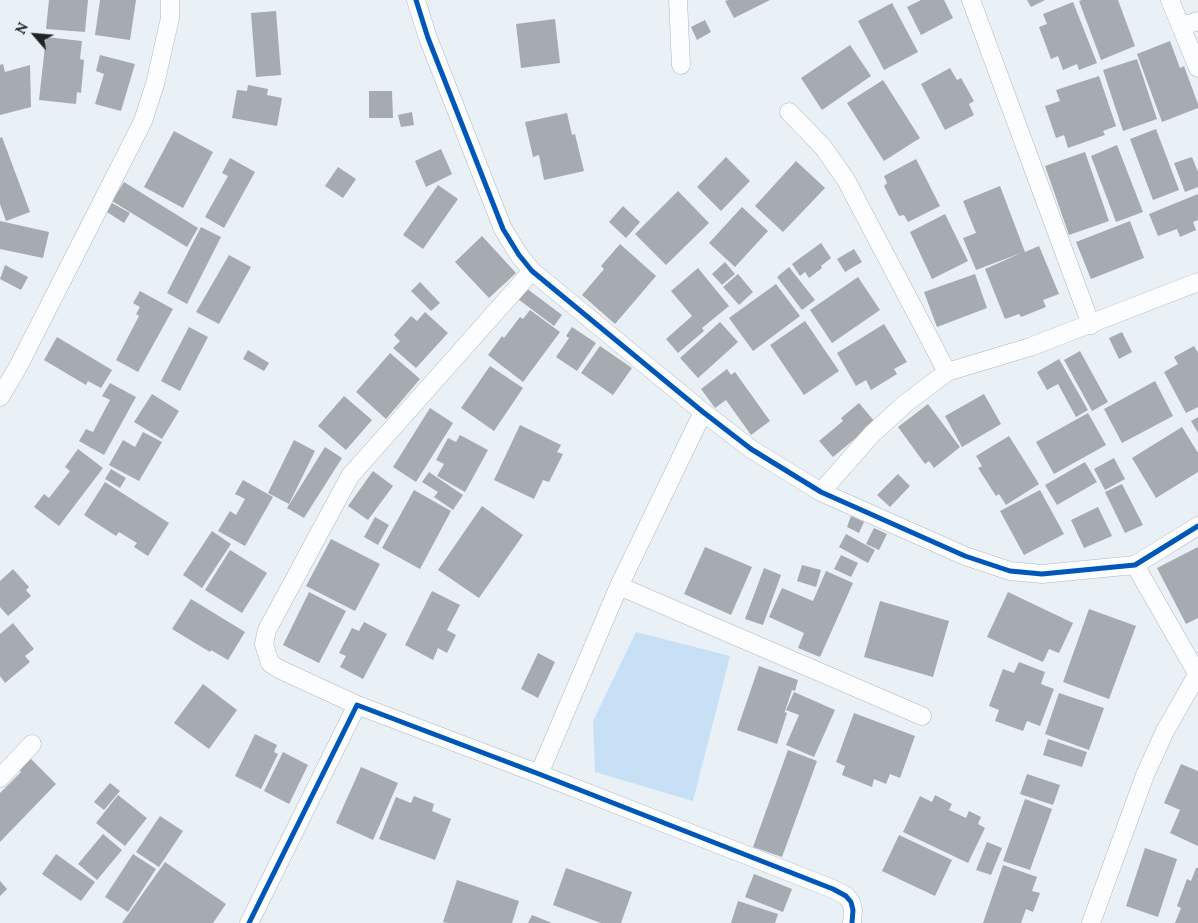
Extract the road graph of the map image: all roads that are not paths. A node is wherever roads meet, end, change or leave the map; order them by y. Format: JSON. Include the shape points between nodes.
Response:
{"nodes":[{"id":1,"x":170,"y":0,"type":"edge"},
{"id":2,"x":416,"y":0,"type":"edge"},
{"id":3,"x":678,"y":0,"type":"edge"},
{"id":4,"x":971,"y":0,"type":"edge"},
{"id":5,"x":1170,"y":0,"type":"edge"},
{"id":6,"x":1190,"y":24,"type":"edge"},
{"id":7,"x":681,"y":65,"type":"dead end"},
{"id":8,"x":1198,"y":68,"type":"edge"},
{"id":9,"x":789,"y":112,"type":"dead end"},
{"id":10,"x":532,"y":271,"type":"junction"},
{"id":11,"x":1198,"y":282,"type":"edge"},
{"id":12,"x":1091,"y":325,"type":"junction"},
{"id":13,"x":947,"y":372,"type":"junction"},
{"id":14,"x":0,"y":397,"type":"edge"},
{"id":15,"x":703,"y":412,"type":"junction"},
{"id":16,"x":821,"y":492,"type":"junction"},
{"id":17,"x":1198,"y":526,"type":"edge"},
{"id":18,"x":1135,"y":565,"type":"junction"},
{"id":19,"x":619,"y":586,"type":"junction"},
{"id":20,"x":1198,"y":675,"type":"edge"},
{"id":21,"x":357,"y":705,"type":"junction"},
{"id":22,"x":922,"y":716,"type":"dead end"},
{"id":23,"x":32,"y":744,"type":"dead end"},
{"id":24,"x":539,"y":774,"type":"junction"},
{"id":25,"x":0,"y":778,"type":"edge"},
{"id":26,"x":249,"y":923,"type":"edge"},
{"id":27,"x":852,"y":923,"type":"edge"},
{"id":28,"x":1091,"y":923,"type":"edge"}],
"edges":[{"from":1,"to":14,"type":"street","via":[[170,18],[143,121]]},
{"from":2,"to":10,"type":"street","via":[[502,229]]},
{"from":3,"to":7,"type":"street"},
{"from":4,"to":12,"type":"street"},
{"from":5,"to":6,"type":"street"},
{"from":6,"to":8,"type":"street"},
{"from":9,"to":13,"type":"street","via":[[823,147],[846,180]]},
{"from":10,"to":15,"type":"street"},
{"from":10,"to":21,"type":"street","via":[[350,476],[267,630],[264,644],[270,663]]},
{"from":11,"to":12,"type":"street"},
{"from":12,"to":13,"type":"street"},
{"from":13,"to":16,"type":"street","via":[[879,428]]},
{"from":15,"to":16,"type":"street","via":[[751,449]]},
{"from":15,"to":19,"type":"street"},
{"from":16,"to":18,"type":"street","via":[[965,556],[1010,570],[1042,574]]},
{"from":17,"to":18,"type":"street"},
{"from":18,"to":20,"type":"street"},
{"from":19,"to":22,"type":"street"},
{"from":19,"to":24,"type":"street"},
{"from":20,"to":28,"type":"street","via":[[1145,775]]},
{"from":21,"to":24,"type":"street"},
{"from":21,"to":26,"type":"street"},
{"from":23,"to":25,"type":"street"},
{"from":24,"to":27,"type":"street","via":[[833,889],[850,902]]}]}
